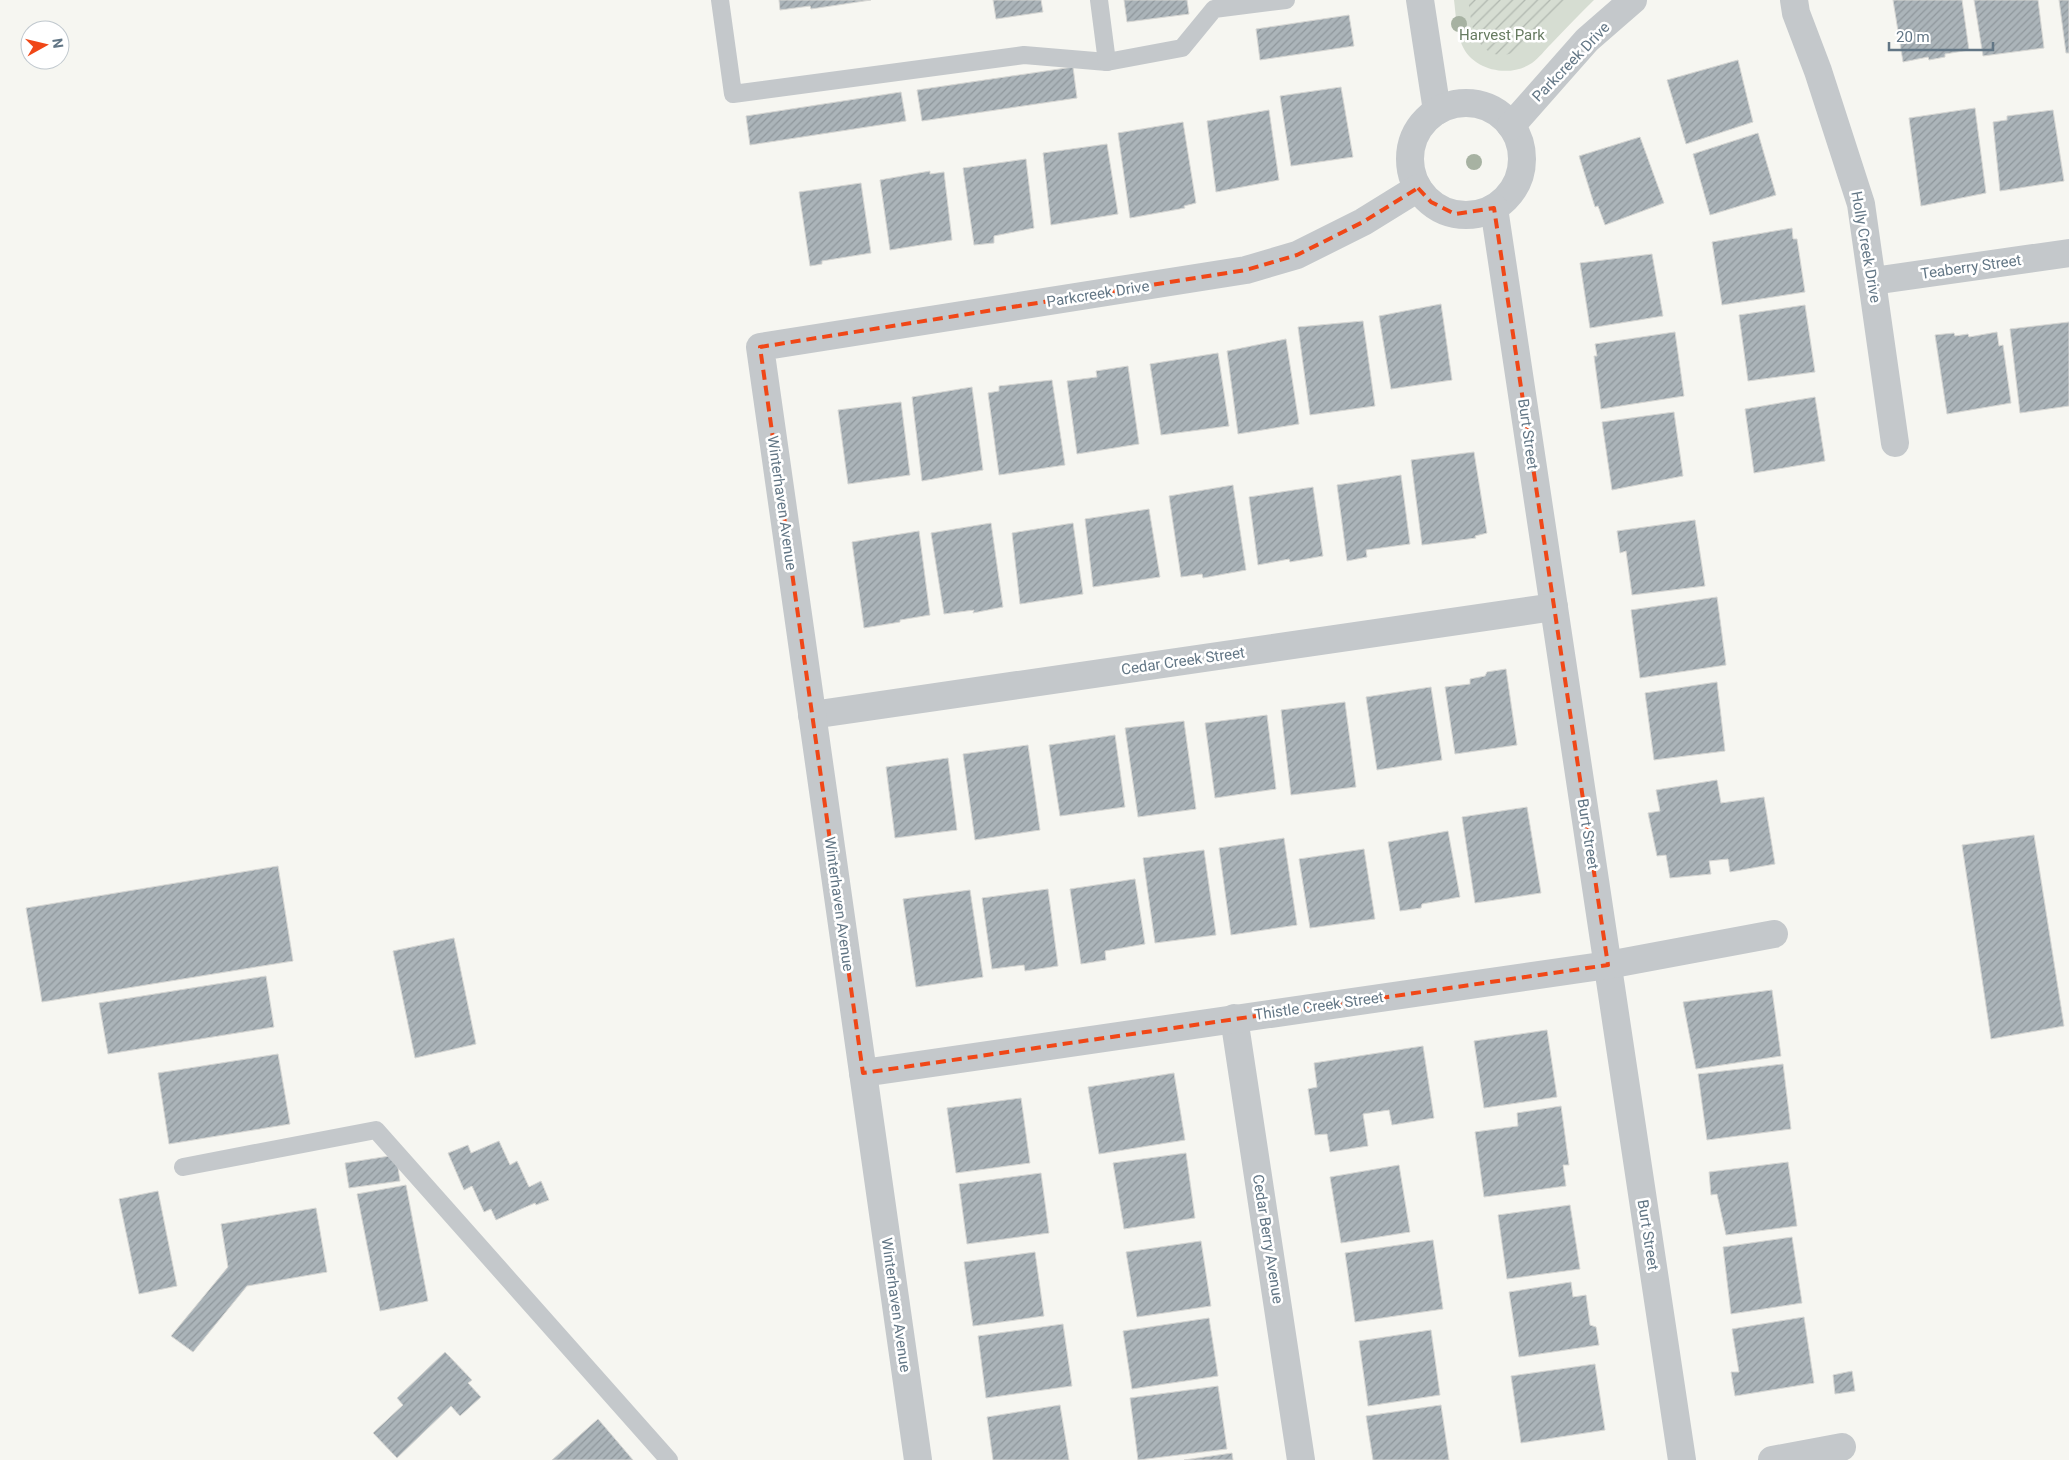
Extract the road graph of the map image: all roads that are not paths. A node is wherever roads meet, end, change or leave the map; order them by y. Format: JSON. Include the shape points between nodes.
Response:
{"nodes":[{"id":1,"x":720,"y":0,"type":"edge"},
{"id":2,"x":1099,"y":0,"type":"edge"},
{"id":3,"x":1286,"y":0,"type":"edge"},
{"id":4,"x":1420,"y":0,"type":"edge"},
{"id":5,"x":1633,"y":0,"type":"edge"},
{"id":6,"x":1794,"y":0,"type":"edge"},
{"id":7,"x":1213,"y":5,"type":"edge"},
{"id":8,"x":1107,"y":62,"type":"junction"},
{"id":9,"x":1437,"y":111,"type":"junction"},
{"id":10,"x":1511,"y":126,"type":"junction"},
{"id":11,"x":1418,"y":188,"type":"junction"},
{"id":12,"x":1494,"y":208,"type":"junction"},
{"id":13,"x":2069,"y":253,"type":"edge"},
{"id":14,"x":1873,"y":281,"type":"junction"},
{"id":15,"x":760,"y":347,"type":"joint"},
{"id":16,"x":1896,"y":444,"type":"dead end"},
{"id":17,"x":1554,"y":607,"type":"junction"},
{"id":18,"x":812,"y":715,"type":"junction"},
{"id":19,"x":1774,"y":934,"type":"dead end"},
{"id":20,"x":1608,"y":966,"type":"junction"},
{"id":21,"x":1234,"y":1018,"type":"junction"},
{"id":22,"x":863,"y":1073,"type":"junction"},
{"id":23,"x":183,"y":1168,"type":"dead end"},
{"id":24,"x":1842,"y":1447,"type":"dead end"},
{"id":25,"x":668,"y":1460,"type":"edge"},
{"id":26,"x":918,"y":1460,"type":"edge"},
{"id":27,"x":1301,"y":1460,"type":"edge"},
{"id":28,"x":1682,"y":1460,"type":"edge"},
{"id":29,"x":1772,"y":1460,"type":"edge"}],
"edges":[{"from":1,"to":8,"type":"lane","via":[[733,94],[1024,55]]},
{"from":2,"to":8,"type":"lane"},
{"from":3,"to":7,"type":"lane"},
{"from":4,"to":9,"type":"street"},
{"from":5,"to":10,"type":"street","name":"Parkcreek Drive","via":[[1587,40]]},
{"from":6,"to":14,"type":"street","name":"Holly Creek Drive","via":[[1861,204]]},
{"from":7,"to":8,"type":"lane","via":[[1182,48]]},
{"from":9,"to":10,"type":"street","via":[[1450,104],[1473,103],[1499,112]]},
{"from":9,"to":11,"type":"street","via":[[1423,122],[1412,144],[1410,163]]},
{"from":10,"to":12,"type":"street","via":[[1522,151],[1521,170],[1515,188]]},
{"from":11,"to":12,"type":"street","via":[[1431,202],[1455,214],[1481,213]]},
{"from":11,"to":15,"type":"street","name":"Parkcreek Drive","via":[[1363,222],[1297,255],[1246,270]]},
{"from":12,"to":17,"type":"street","name":"Burt Street"},
{"from":13,"to":14,"type":"street","name":"Teaberry Street"},
{"from":14,"to":16,"type":"street","name":"Holly Creek Drive"},
{"from":15,"to":18,"type":"street","name":"Winterhaven Avenue"},
{"from":17,"to":18,"type":"street","name":"Cedar Creek Street"},
{"from":17,"to":20,"type":"street","name":"Burt Street"},
{"from":18,"to":22,"type":"street","name":"Winterhaven Avenue"},
{"from":19,"to":20,"type":"street","name":"Thistle Creek Street"},
{"from":20,"to":21,"type":"street","name":"Thistle Creek Street"},
{"from":20,"to":28,"type":"street","name":"Burt Street"},
{"from":21,"to":22,"type":"street","name":"Thistle Creek Street"},
{"from":21,"to":27,"type":"street","name":"Cedar Berry Avenue"},
{"from":22,"to":26,"type":"street","name":"Winterhaven Avenue"},
{"from":23,"to":25,"type":"lane","via":[[376,1130]]},
{"from":24,"to":29,"type":"street"}]}
